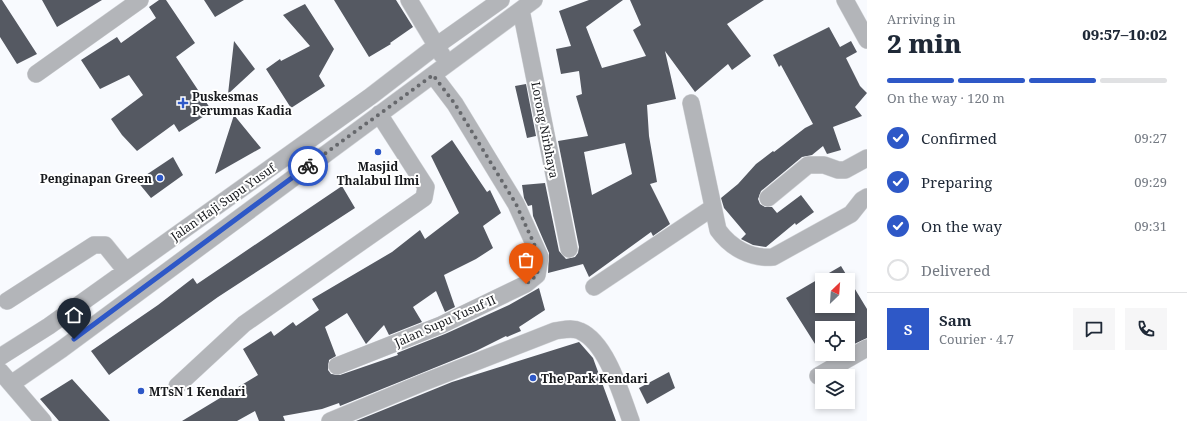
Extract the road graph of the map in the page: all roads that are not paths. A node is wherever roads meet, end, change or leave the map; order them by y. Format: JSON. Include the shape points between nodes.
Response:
{"nodes":[{"id":1,"x":140,"y":0,"type":"edge"},
{"id":2,"x":409,"y":0,"type":"edge"},
{"id":3,"x":501,"y":0,"type":"edge"},
{"id":4,"x":845,"y":0,"type":"edge"},
{"id":5,"x":528,"y":5,"type":"edge"},
{"id":6,"x":867,"y":40,"type":"edge"},
{"id":7,"x":436,"y":46,"type":"junction"},
{"id":8,"x":447,"y":65,"type":"junction"},
{"id":9,"x":36,"y":74,"type":"dead end"},
{"id":10,"x":433,"y":75,"type":"junction"},
{"id":11,"x":691,"y":103,"type":"dead end"},
{"id":12,"x":379,"y":114,"type":"junction"},
{"id":13,"x":867,"y":158,"type":"edge"},
{"id":14,"x":867,"y":197,"type":"edge"},
{"id":15,"x":768,"y":198,"type":"dead end"},
{"id":16,"x":712,"y":208,"type":"junction"},
{"id":17,"x":569,"y":250,"type":"dead end"},
{"id":18,"x":126,"y":271,"type":"junction"},
{"id":19,"x":594,"y":287,"type":"dead end"},
{"id":20,"x":7,"y":301,"type":"dead end"},
{"id":21,"x":867,"y":348,"type":"edge"},
{"id":22,"x":0,"y":357,"type":"edge"},
{"id":23,"x":337,"y":366,"type":"dead end"},
{"id":24,"x":830,"y":369,"type":"edge"},
{"id":25,"x":0,"y":371,"type":"edge"},
{"id":26,"x":11,"y":384,"type":"junction"},
{"id":27,"x":176,"y":386,"type":"dead end"},
{"id":28,"x":335,"y":420,"type":"edge"},
{"id":29,"x":43,"y":421,"type":"edge"},
{"id":30,"x":631,"y":421,"type":"edge"}],
"edges":[{"from":1,"to":9,"type":"street"},
{"from":2,"to":7,"type":"street"},
{"from":3,"to":7,"type":"street","name":"Jalan Haji Supu Yusuf"},
{"from":4,"to":6,"type":"street"},
{"from":5,"to":8,"type":"street","name":"Jalan Haji Supu Yusuf"},
{"from":5,"to":17,"type":"street","name":"Lorong Nirbhaya"},
{"from":7,"to":8,"type":"street"},
{"from":7,"to":18,"type":"street","name":"Jalan Haji Supu Yusuf","via":[[371,96]]},
{"from":8,"to":10,"type":"street","name":"Jalan Haji Supu Yusuf"},
{"from":10,"to":12,"type":"street","name":"Jalan Haji Supu Yusuf"},
{"from":10,"to":23,"type":"street","name":"Jalan Supu Yusuf II","via":[[455,104],[516,204],[540,257],[537,275],[526,284],[441,325]]},
{"from":11,"to":16,"type":"street"},
{"from":12,"to":26,"type":"street","name":"Jalan Haji Supu Yusuf"},
{"from":12,"to":27,"type":"street","via":[[426,187],[424,198],[244,324]]},
{"from":13,"to":15,"type":"street","via":[[845,170],[824,165],[808,165]]},
{"from":14,"to":16,"type":"street","via":[[851,214],[772,258],[748,254],[726,240],[718,230]]},
{"from":16,"to":19,"type":"street"},
{"from":18,"to":20,"type":"street","via":[[105,245],[94,245]]},
{"from":18,"to":22,"type":"street","name":"Jalan Haji Supu Yusuf"},
{"from":21,"to":24,"type":"street"},
{"from":25,"to":26,"type":"street"},
{"from":26,"to":29,"type":"street"},
{"from":28,"to":30,"type":"street","via":[[422,382],[555,330],[574,329],[599,347]]}]}
